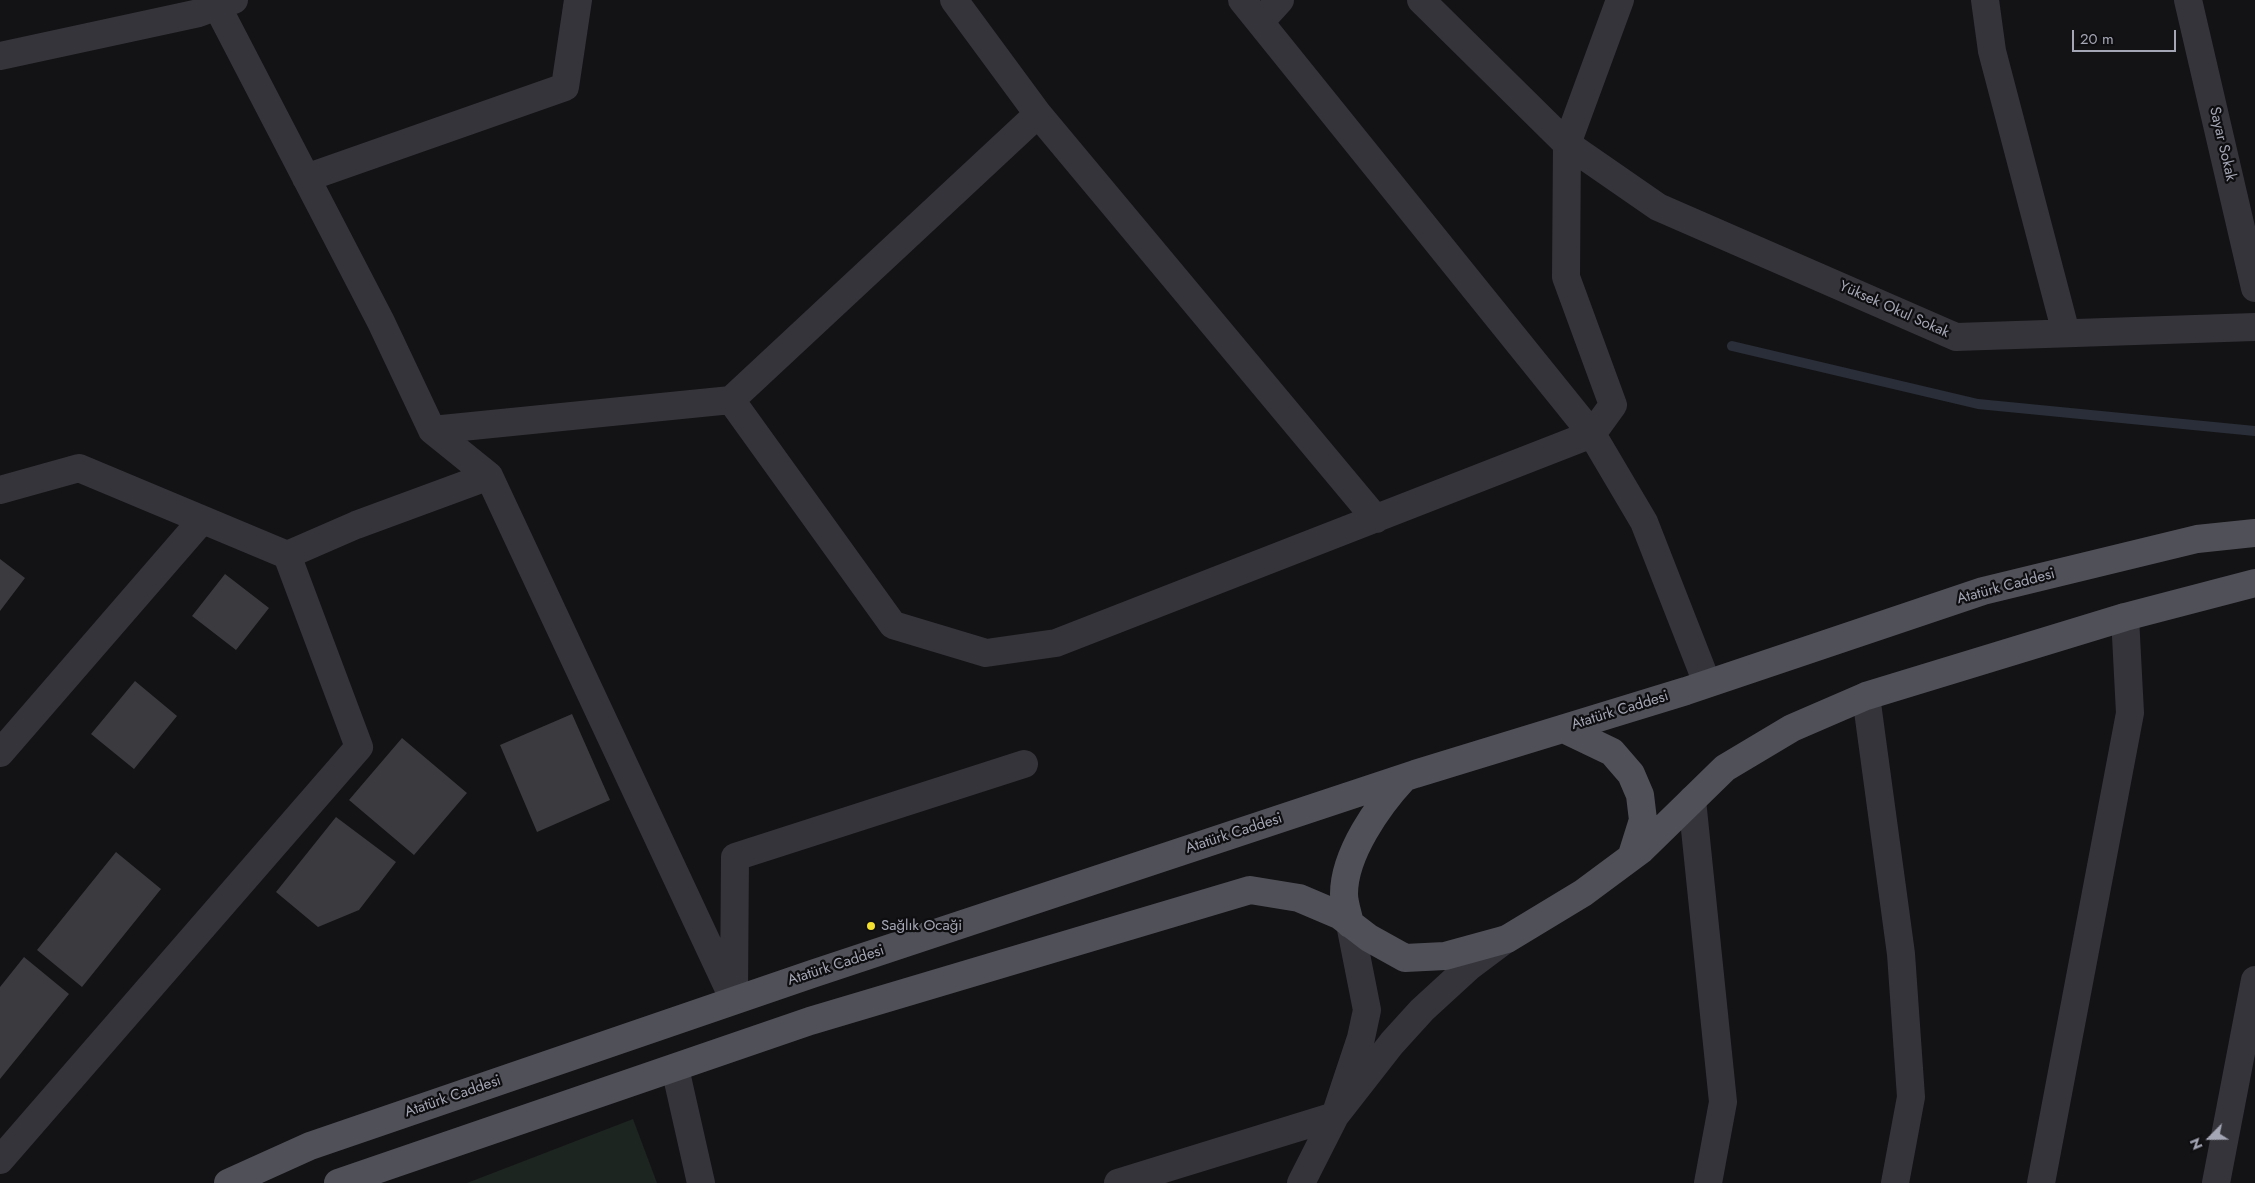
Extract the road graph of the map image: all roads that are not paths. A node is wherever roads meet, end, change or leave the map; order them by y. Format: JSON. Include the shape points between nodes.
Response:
{"nodes":[{"id":1,"x":578,"y":0,"type":"edge"},
{"id":2,"x":954,"y":0,"type":"edge"},
{"id":3,"x":1242,"y":0,"type":"edge"},
{"id":4,"x":1280,"y":0,"type":"edge"},
{"id":5,"x":1421,"y":0,"type":"edge"},
{"id":6,"x":1620,"y":0,"type":"edge"},
{"id":7,"x":1984,"y":0,"type":"edge"},
{"id":8,"x":2188,"y":0,"type":"edge"},
{"id":9,"x":225,"y":3,"type":"edge"},
{"id":10,"x":1260,"y":22,"type":"junction"},
{"id":11,"x":0,"y":56,"type":"edge"},
{"id":12,"x":1038,"y":114,"type":"junction"},
{"id":13,"x":1567,"y":144,"type":"junction"},
{"id":14,"x":306,"y":178,"type":"junction"},
{"id":15,"x":2255,"y":288,"type":"edge"},
{"id":16,"x":2255,"y":327,"type":"edge"},
{"id":17,"x":2066,"y":333,"type":"junction"},
{"id":18,"x":731,"y":400,"type":"junction"},
{"id":19,"x":432,"y":430,"type":"junction"},
{"id":20,"x":1592,"y":434,"type":"junction"},
{"id":21,"x":488,"y":476,"type":"junction"},
{"id":22,"x":0,"y":490,"type":"edge"},
{"id":23,"x":1376,"y":519,"type":"junction"},
{"id":24,"x":202,"y":520,"type":"junction"},
{"id":25,"x":2255,"y":533,"type":"edge"},
{"id":26,"x":287,"y":555,"type":"junction"},
{"id":27,"x":2255,"y":583,"type":"edge"},
{"id":28,"x":2125,"y":617,"type":"junction"},
{"id":29,"x":1707,"y":683,"type":"junction"},
{"id":30,"x":1866,"y":696,"type":"junction"},
{"id":31,"x":1564,"y":729,"type":"junction"},
{"id":32,"x":0,"y":753,"type":"edge"},
{"id":33,"x":1024,"y":764,"type":"dead end"},
{"id":34,"x":1404,"y":778,"type":"junction"},
{"id":35,"x":1692,"y":800,"type":"junction"},
{"id":36,"x":1632,"y":857,"type":"junction"},
{"id":37,"x":1350,"y":924,"type":"junction"},
{"id":38,"x":1507,"y":939,"type":"junction"},
{"id":39,"x":2255,"y":980,"type":"edge"},
{"id":40,"x":734,"y":1000,"type":"junction"},
{"id":41,"x":675,"y":1068,"type":"junction"},
{"id":42,"x":1335,"y":1116,"type":"junction"},
{"id":43,"x":0,"y":1160,"type":"edge"},
{"id":44,"x":228,"y":1183,"type":"edge"},
{"id":45,"x":338,"y":1183,"type":"edge"},
{"id":46,"x":701,"y":1183,"type":"edge"},
{"id":47,"x":1118,"y":1183,"type":"edge"},
{"id":48,"x":1302,"y":1183,"type":"edge"},
{"id":49,"x":1708,"y":1183,"type":"edge"},
{"id":50,"x":1895,"y":1183,"type":"edge"},
{"id":51,"x":2041,"y":1183,"type":"edge"},
{"id":52,"x":2216,"y":1183,"type":"edge"}],
"edges":[{"from":1,"to":14,"type":"street","via":[[565,87]]},
{"from":2,"to":12,"type":"street"},
{"from":3,"to":10,"type":"street"},
{"from":4,"to":10,"type":"street"},
{"from":5,"to":13,"type":"street","name":"Yüksek Okul Sokak"},
{"from":6,"to":13,"type":"street"},
{"from":7,"to":17,"type":"street","via":[[1992,51]]},
{"from":8,"to":15,"type":"street","name":"Sayar Sokak"},
{"from":9,"to":11,"type":"street","via":[[199,13]]},
{"from":9,"to":14,"type":"street"},
{"from":10,"to":20,"type":"street"},
{"from":12,"to":18,"type":"street"},
{"from":12,"to":23,"type":"street"},
{"from":13,"to":17,"type":"street","name":"Yüksek Okul Sokak","via":[[1658,207],[1956,337]]},
{"from":13,"to":20,"type":"street","via":[[1566,277],[1613,405]]},
{"from":14,"to":19,"type":"street","via":[[381,322]]},
{"from":16,"to":17,"type":"street","name":"Yüksek Okul Sokak"},
{"from":18,"to":19,"type":"street"},
{"from":18,"to":23,"type":"street","via":[[893,625],[986,653],[1056,643]]},
{"from":19,"to":21,"type":"street"},
{"from":20,"to":23,"type":"street"},
{"from":20,"to":29,"type":"street","via":[[1644,522]]},
{"from":21,"to":26,"type":"street","via":[[356,525]]},
{"from":21,"to":40,"type":"street"},
{"from":22,"to":24,"type":"street","via":[[79,468]]},
{"from":24,"to":26,"type":"street"},
{"from":24,"to":32,"type":"street"},
{"from":25,"to":29,"type":"main road","name":"Atatürk Caddesi","via":[[2197,539],[1983,592]]},
{"from":26,"to":43,"type":"street","via":[[359,747]]},
{"from":27,"to":28,"type":"main road"},
{"from":28,"to":30,"type":"main road"},
{"from":28,"to":51,"type":"street","via":[[2130,713]]},
{"from":29,"to":31,"type":"main road","name":"Atatürk Caddesi"},
{"from":30,"to":35,"type":"main road","via":[[1792,728],[1725,768]]},
{"from":30,"to":50,"type":"street","via":[[1901,954],[1911,1097]]},
{"from":31,"to":34,"type":"main road","name":"Atatürk Caddesi"},
{"from":31,"to":36,"type":"main road","via":[[1612,752],[1631,774],[1640,795],[1643,820]]},
{"from":33,"to":40,"type":"street","via":[[735,857]]},
{"from":34,"to":37,"type":"main road","via":[[1384,799],[1348,868],[1344,894]]},
{"from":34,"to":40,"type":"main road","name":"Atatürk Caddesi"},
{"from":35,"to":36,"type":"main road"},
{"from":35,"to":49,"type":"street","via":[[1723,1102]]},
{"from":36,"to":38,"type":"main road","via":[[1583,893]]},
{"from":37,"to":38,"type":"main road","via":[[1405,958],[1445,956]]},
{"from":37,"to":41,"type":"main road","via":[[1339,915],[1299,898],[1250,890],[810,1022]]},
{"from":37,"to":42,"type":"street","via":[[1367,1010]]},
{"from":38,"to":42,"type":"street","via":[[1470,966],[1422,1010]]},
{"from":39,"to":52,"type":"street"},
{"from":40,"to":44,"type":"main road","name":"Atatürk Caddesi","via":[[310,1146]]},
{"from":41,"to":45,"type":"main road"},
{"from":41,"to":46,"type":"street"},
{"from":42,"to":47,"type":"street"},
{"from":42,"to":48,"type":"street"}]}
